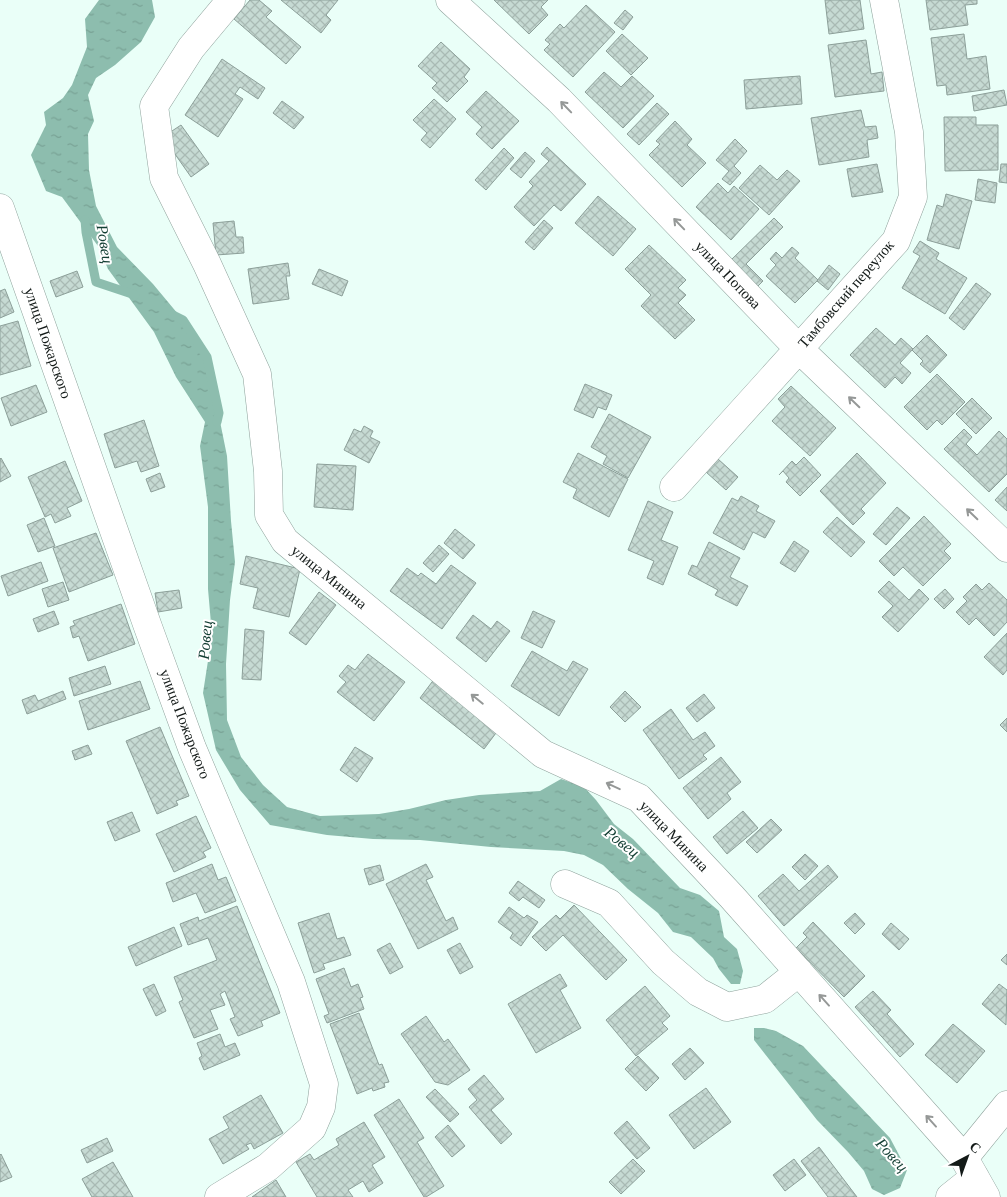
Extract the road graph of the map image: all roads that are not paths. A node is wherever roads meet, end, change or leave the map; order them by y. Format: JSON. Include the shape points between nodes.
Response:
{"nodes":[{"id":1,"x":231,"y":0,"type":"edge"},
{"id":2,"x":450,"y":0,"type":"edge"},
{"id":3,"x":884,"y":0,"type":"edge"},
{"id":4,"x":0,"y":208,"type":"edge"},
{"id":5,"x":798,"y":349,"type":"junction"},
{"id":6,"x":674,"y":487,"type":"dead end"},
{"id":7,"x":1007,"y":548,"type":"edge"},
{"id":8,"x":565,"y":884,"type":"dead end"},
{"id":9,"x":799,"y":972,"type":"junction"},
{"id":10,"x":1007,"y":1105,"type":"edge"},
{"id":11,"x":975,"y":1177,"type":"edge"},
{"id":12,"x":219,"y":1197,"type":"edge"},
{"id":13,"x":950,"y":1197,"type":"edge"}],
"edges":[{"from":9,"to":1,"type":"street","name":"улица Минина","one_way":true,"via":[[639,798],[543,754],[285,541],[269,515],[268,471],[257,374],[164,178],[154,106],[191,48]]},
{"from":5,"to":2,"type":"street","name":"улица Попова","one_way":true,"via":[[559,100]]},
{"from":3,"to":5,"type":"street","name":"Тамбовский переулок","via":[[908,132],[913,197],[896,241]]},
{"from":4,"to":12,"type":"street","name":"улица Пожарского","via":[[189,738],[291,982],[324,1084],[321,1107],[312,1128],[268,1168]]},
{"from":5,"to":6,"type":"street","name":"Тамбовский переулок"},
{"from":7,"to":5,"type":"street","name":"улица Попова","one_way":true},
{"from":8,"to":9,"type":"street","via":[[610,903],[684,980],[698,992],[727,1007],[765,999]]},
{"from":11,"to":9,"type":"street","name":"улица Минина","one_way":true},
{"from":10,"to":11,"type":"street"},
{"from":11,"to":13,"type":"street"}]}
